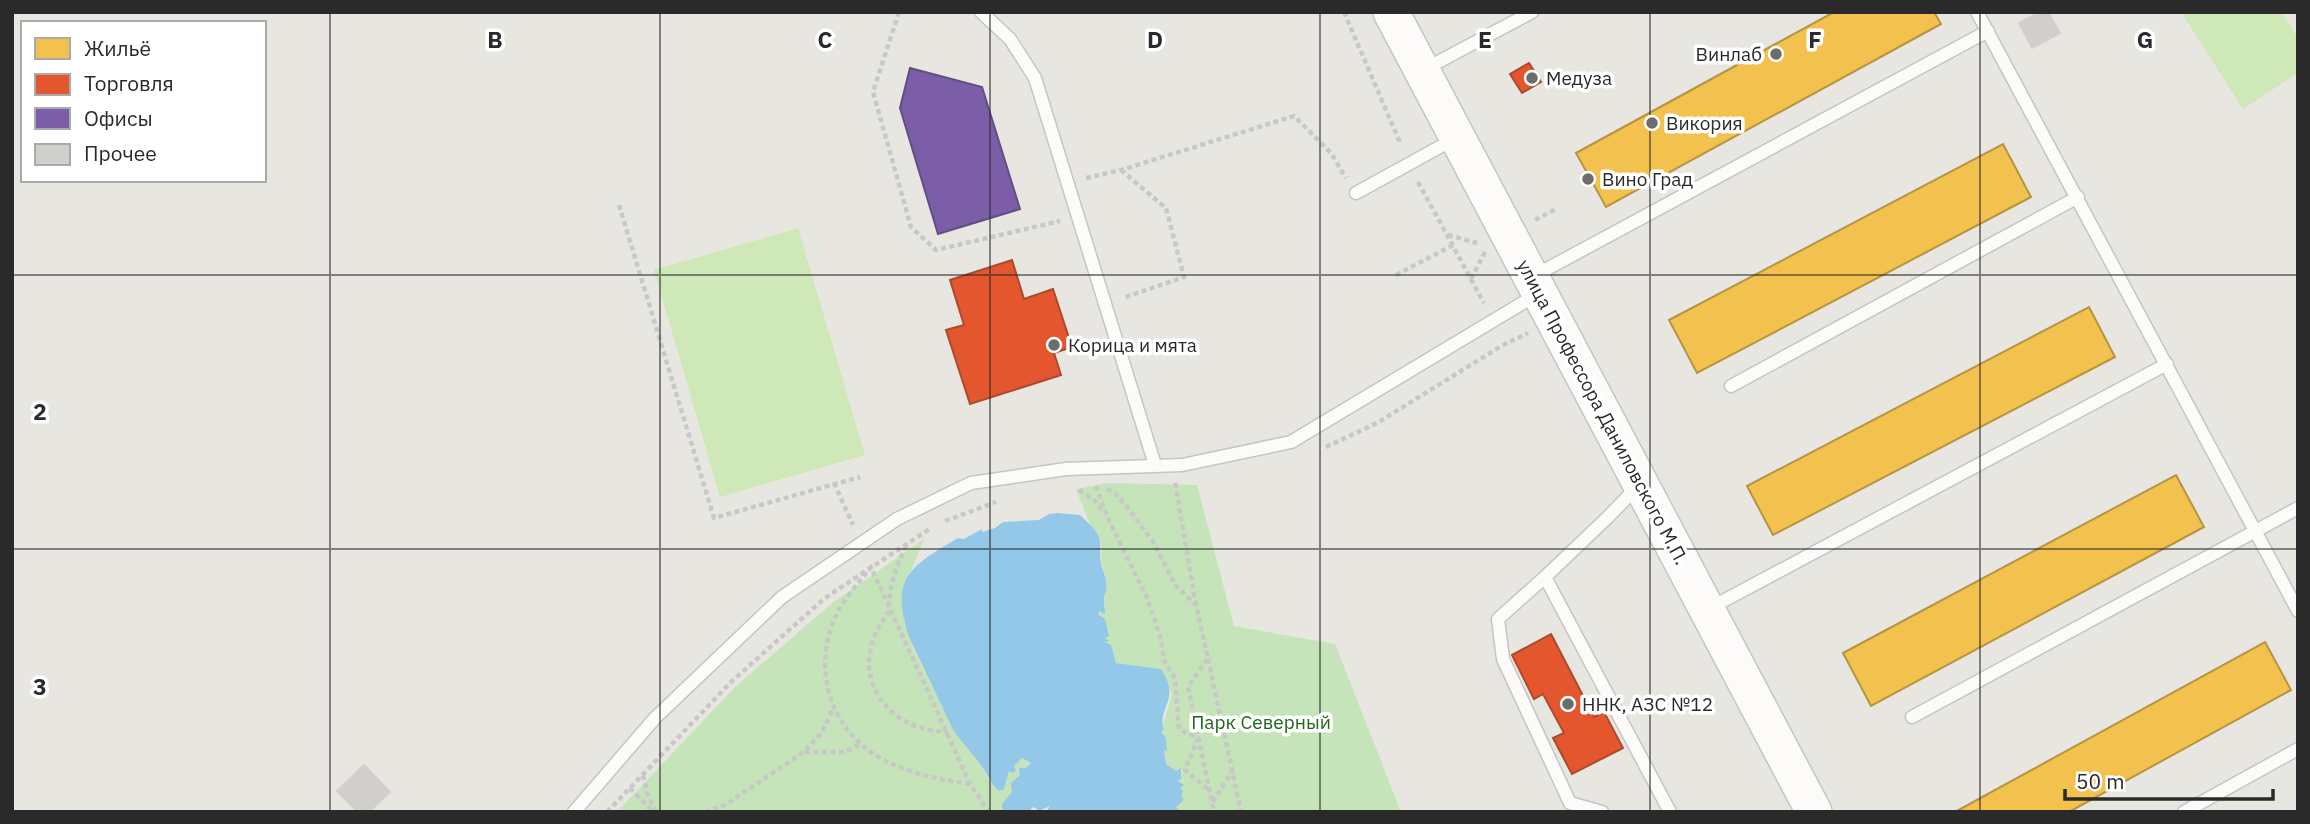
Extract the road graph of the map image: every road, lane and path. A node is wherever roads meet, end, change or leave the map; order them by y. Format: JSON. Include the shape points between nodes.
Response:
{"nodes":[{"id":1,"x":900,"y":12,"type":"edge"},
{"id":2,"x":981,"y":12,"type":"edge"},
{"id":3,"x":1391,"y":12,"type":"edge"},
{"id":4,"x":1532,"y":12,"type":"edge"},
{"id":5,"x":1978,"y":12,"type":"edge"},
{"id":6,"x":1988,"y":31,"type":"junction"},
{"id":7,"x":1422,"y":71,"type":"junction"},
{"id":8,"x":1456,"y":138,"type":"junction"},
{"id":9,"x":1121,"y":170,"type":"junction"},
{"id":10,"x":1068,"y":182,"type":"junction"},
{"id":11,"x":1356,"y":193,"type":"joint"},
{"id":12,"x":2078,"y":198,"type":"junction"},
{"id":13,"x":619,"y":205,"type":"dead end"},
{"id":14,"x":1078,"y":217,"type":"junction"},
{"id":15,"x":1447,"y":235,"type":"dead end"},
{"id":16,"x":1453,"y":245,"type":"dead end"},
{"id":17,"x":1488,"y":246,"type":"dead end"},
{"id":18,"x":1396,"y":275,"type":"dead end"},
{"id":19,"x":1542,"y":297,"type":"junction"},
{"id":20,"x":1105,"y":303,"type":"junction"},
{"id":21,"x":2166,"y":364,"type":"junction"},
{"id":22,"x":1731,"y":386,"type":"dead end"},
{"id":23,"x":1319,"y":450,"type":"dead end"},
{"id":24,"x":1155,"y":465,"type":"junction"},
{"id":25,"x":860,"y":477,"type":"dead end"},
{"id":26,"x":1188,"y":480,"type":"dead end"},
{"id":27,"x":1094,"y":482,"type":"junction"},
{"id":28,"x":1105,"y":482,"type":"dead end"},
{"id":29,"x":1163,"y":482,"type":"dead end"},
{"id":30,"x":1174,"y":482,"type":"junction"},
{"id":31,"x":834,"y":483,"type":"junction"},
{"id":32,"x":1640,"y":483,"type":"junction"},
{"id":33,"x":1081,"y":484,"type":"dead end"},
{"id":34,"x":1069,"y":486,"type":"dead end"},
{"id":35,"x":1076,"y":489,"type":"dead end"},
{"id":36,"x":1007,"y":499,"type":"dead end"},
{"id":37,"x":2298,"y":508,"type":"edge"},
{"id":38,"x":1106,"y":514,"type":"junction"},
{"id":39,"x":2256,"y":532,"type":"junction"},
{"id":40,"x":910,"y":540,"type":"junction"},
{"id":41,"x":861,"y":541,"type":"junction"},
{"id":42,"x":871,"y":567,"type":"junction"},
{"id":43,"x":1545,"y":577,"type":"junction"},
{"id":44,"x":1196,"y":605,"type":"junction"},
{"id":45,"x":889,"y":609,"type":"junction"},
{"id":46,"x":1707,"y":609,"type":"junction"},
{"id":47,"x":2298,"y":611,"type":"edge"},
{"id":48,"x":1208,"y":658,"type":"junction"},
{"id":49,"x":833,"y":709,"type":"junction"},
{"id":50,"x":1912,"y":717,"type":"dead end"},
{"id":51,"x":948,"y":732,"type":"junction"},
{"id":52,"x":1198,"y":738,"type":"junction"},
{"id":53,"x":860,"y":744,"type":"junction"},
{"id":54,"x":2298,"y":749,"type":"edge"},
{"id":55,"x":804,"y":752,"type":"junction"},
{"id":56,"x":1232,"y":770,"type":"junction"},
{"id":57,"x":643,"y":774,"type":"junction"},
{"id":58,"x":970,"y":784,"type":"junction"},
{"id":59,"x":630,"y":788,"type":"junction"},
{"id":60,"x":1209,"y":790,"type":"junction"},
{"id":61,"x":725,"y":805,"type":"junction"},
{"id":62,"x":1213,"y":809,"type":"edge"},
{"id":63,"x":574,"y":812,"type":"edge"},
{"id":64,"x":607,"y":812,"type":"edge"},
{"id":65,"x":655,"y":812,"type":"edge"},
{"id":66,"x":705,"y":812,"type":"edge"},
{"id":67,"x":724,"y":812,"type":"edge"},
{"id":68,"x":989,"y":812,"type":"edge"},
{"id":69,"x":1241,"y":812,"type":"edge"},
{"id":70,"x":1602,"y":812,"type":"edge"},
{"id":71,"x":1670,"y":812,"type":"edge"},
{"id":72,"x":1814,"y":812,"type":"edge"},
{"id":73,"x":2183,"y":812,"type":"edge"}],
"edges":[{"from":1,"to":14,"type":"path","via":[[873,92],[911,227],[936,250]]},
{"from":2,"to":10,"type":"lane","via":[[1010,39],[1035,78]]},
{"from":3,"to":7,"type":"main road","name":"улица Профессора Даниловского М.П."},
{"from":4,"to":7,"type":"lane"},
{"from":5,"to":6,"type":"lane"},
{"from":6,"to":12,"type":"lane"},
{"from":6,"to":19,"type":"lane"},
{"from":7,"to":8,"type":"main road","name":"улица Профессора Даниловского М.П."},
{"from":8,"to":11,"type":"lane"},
{"from":8,"to":19,"type":"main road","name":"улица Профессора Даниловского М.П."},
{"from":9,"to":10,"type":"path"},
{"from":9,"to":11,"type":"path","via":[[1294,116],[1331,153]]},
{"from":9,"to":20,"type":"path","via":[[1166,208],[1184,277]]},
{"from":10,"to":14,"type":"lane"},
{"from":12,"to":21,"type":"lane"},
{"from":12,"to":22,"type":"lane"},
{"from":13,"to":31,"type":"path","via":[[714,518]]},
{"from":14,"to":20,"type":"lane"},
{"from":15,"to":17,"type":"path"},
{"from":16,"to":18,"type":"path"},
{"from":19,"to":23,"type":"path","via":[[1503,345],[1377,423]]},
{"from":19,"to":24,"type":"lane","via":[[1291,442],[1182,465]]},
{"from":19,"to":32,"type":"main road","name":"улица Профессора Даниловского М.П."},
{"from":20,"to":24,"type":"lane"},
{"from":21,"to":39,"type":"lane"},
{"from":21,"to":46,"type":"lane"},
{"from":24,"to":41,"type":"lane","via":[[1066,469],[971,483]]},
{"from":25,"to":31,"type":"path"},
{"from":26,"to":30,"type":"path"},
{"from":27,"to":28,"type":"path"},
{"from":27,"to":38,"type":"path"},
{"from":27,"to":44,"type":"path","via":[[1115,493],[1129,509],[1176,586]]},
{"from":29,"to":30,"type":"path"},
{"from":30,"to":44,"type":"path"},
{"from":31,"to":41,"type":"path"},
{"from":32,"to":43,"type":"lane"},
{"from":32,"to":46,"type":"main road","name":"улица Профессора Даниловского М.П."},
{"from":33,"to":34,"type":"path"},
{"from":35,"to":38,"type":"path"},
{"from":36,"to":40,"type":"path","via":[[938,524]]},
{"from":37,"to":39,"type":"lane"},
{"from":38,"to":52,"type":"path","via":[[1147,598],[1165,663],[1175,678],[1179,729]]},
{"from":39,"to":47,"type":"lane"},
{"from":39,"to":50,"type":"lane"},
{"from":40,"to":42,"type":"path"},
{"from":40,"to":45,"type":"path","via":[[895,567]]},
{"from":41,"to":63,"type":"lane","via":[[782,597],[655,718]]},
{"from":42,"to":45,"type":"path"},
{"from":42,"to":49,"type":"path","via":[[832,623],[824,674]]},
{"from":42,"to":57,"type":"path","via":[[825,598],[732,681]]},
{"from":43,"to":70,"type":"lane","via":[[1498,619],[1503,659],[1570,803]]},
{"from":43,"to":71,"type":"lane"},
{"from":44,"to":48,"type":"path"},
{"from":45,"to":51,"type":"path"},
{"from":45,"to":51,"type":"path","via":[[871,640],[867,664],[873,685],[900,719]]},
{"from":46,"to":72,"type":"main road","name":"улица Профессора Даниловского М.П."},
{"from":48,"to":52,"type":"path","via":[[1188,687]]},
{"from":48,"to":56,"type":"path"},
{"from":49,"to":53,"type":"path"},
{"from":49,"to":55,"type":"path"},
{"from":51,"to":58,"type":"path"},
{"from":52,"to":60,"type":"path"},
{"from":52,"to":60,"type":"path","via":[[1185,770]]},
{"from":53,"to":55,"type":"path","via":[[845,752]]},
{"from":53,"to":58,"type":"path","via":[[890,763],[931,778]]},
{"from":54,"to":73,"type":"lane"},
{"from":55,"to":61,"type":"path"},
{"from":56,"to":62,"type":"path"},
{"from":56,"to":69,"type":"path"},
{"from":57,"to":59,"type":"path"},
{"from":57,"to":65,"type":"path"},
{"from":58,"to":68,"type":"path"},
{"from":59,"to":64,"type":"path"},
{"from":59,"to":65,"type":"path"},
{"from":60,"to":62,"type":"path"},
{"from":61,"to":66,"type":"path"},
{"from":61,"to":67,"type":"path"}]}
